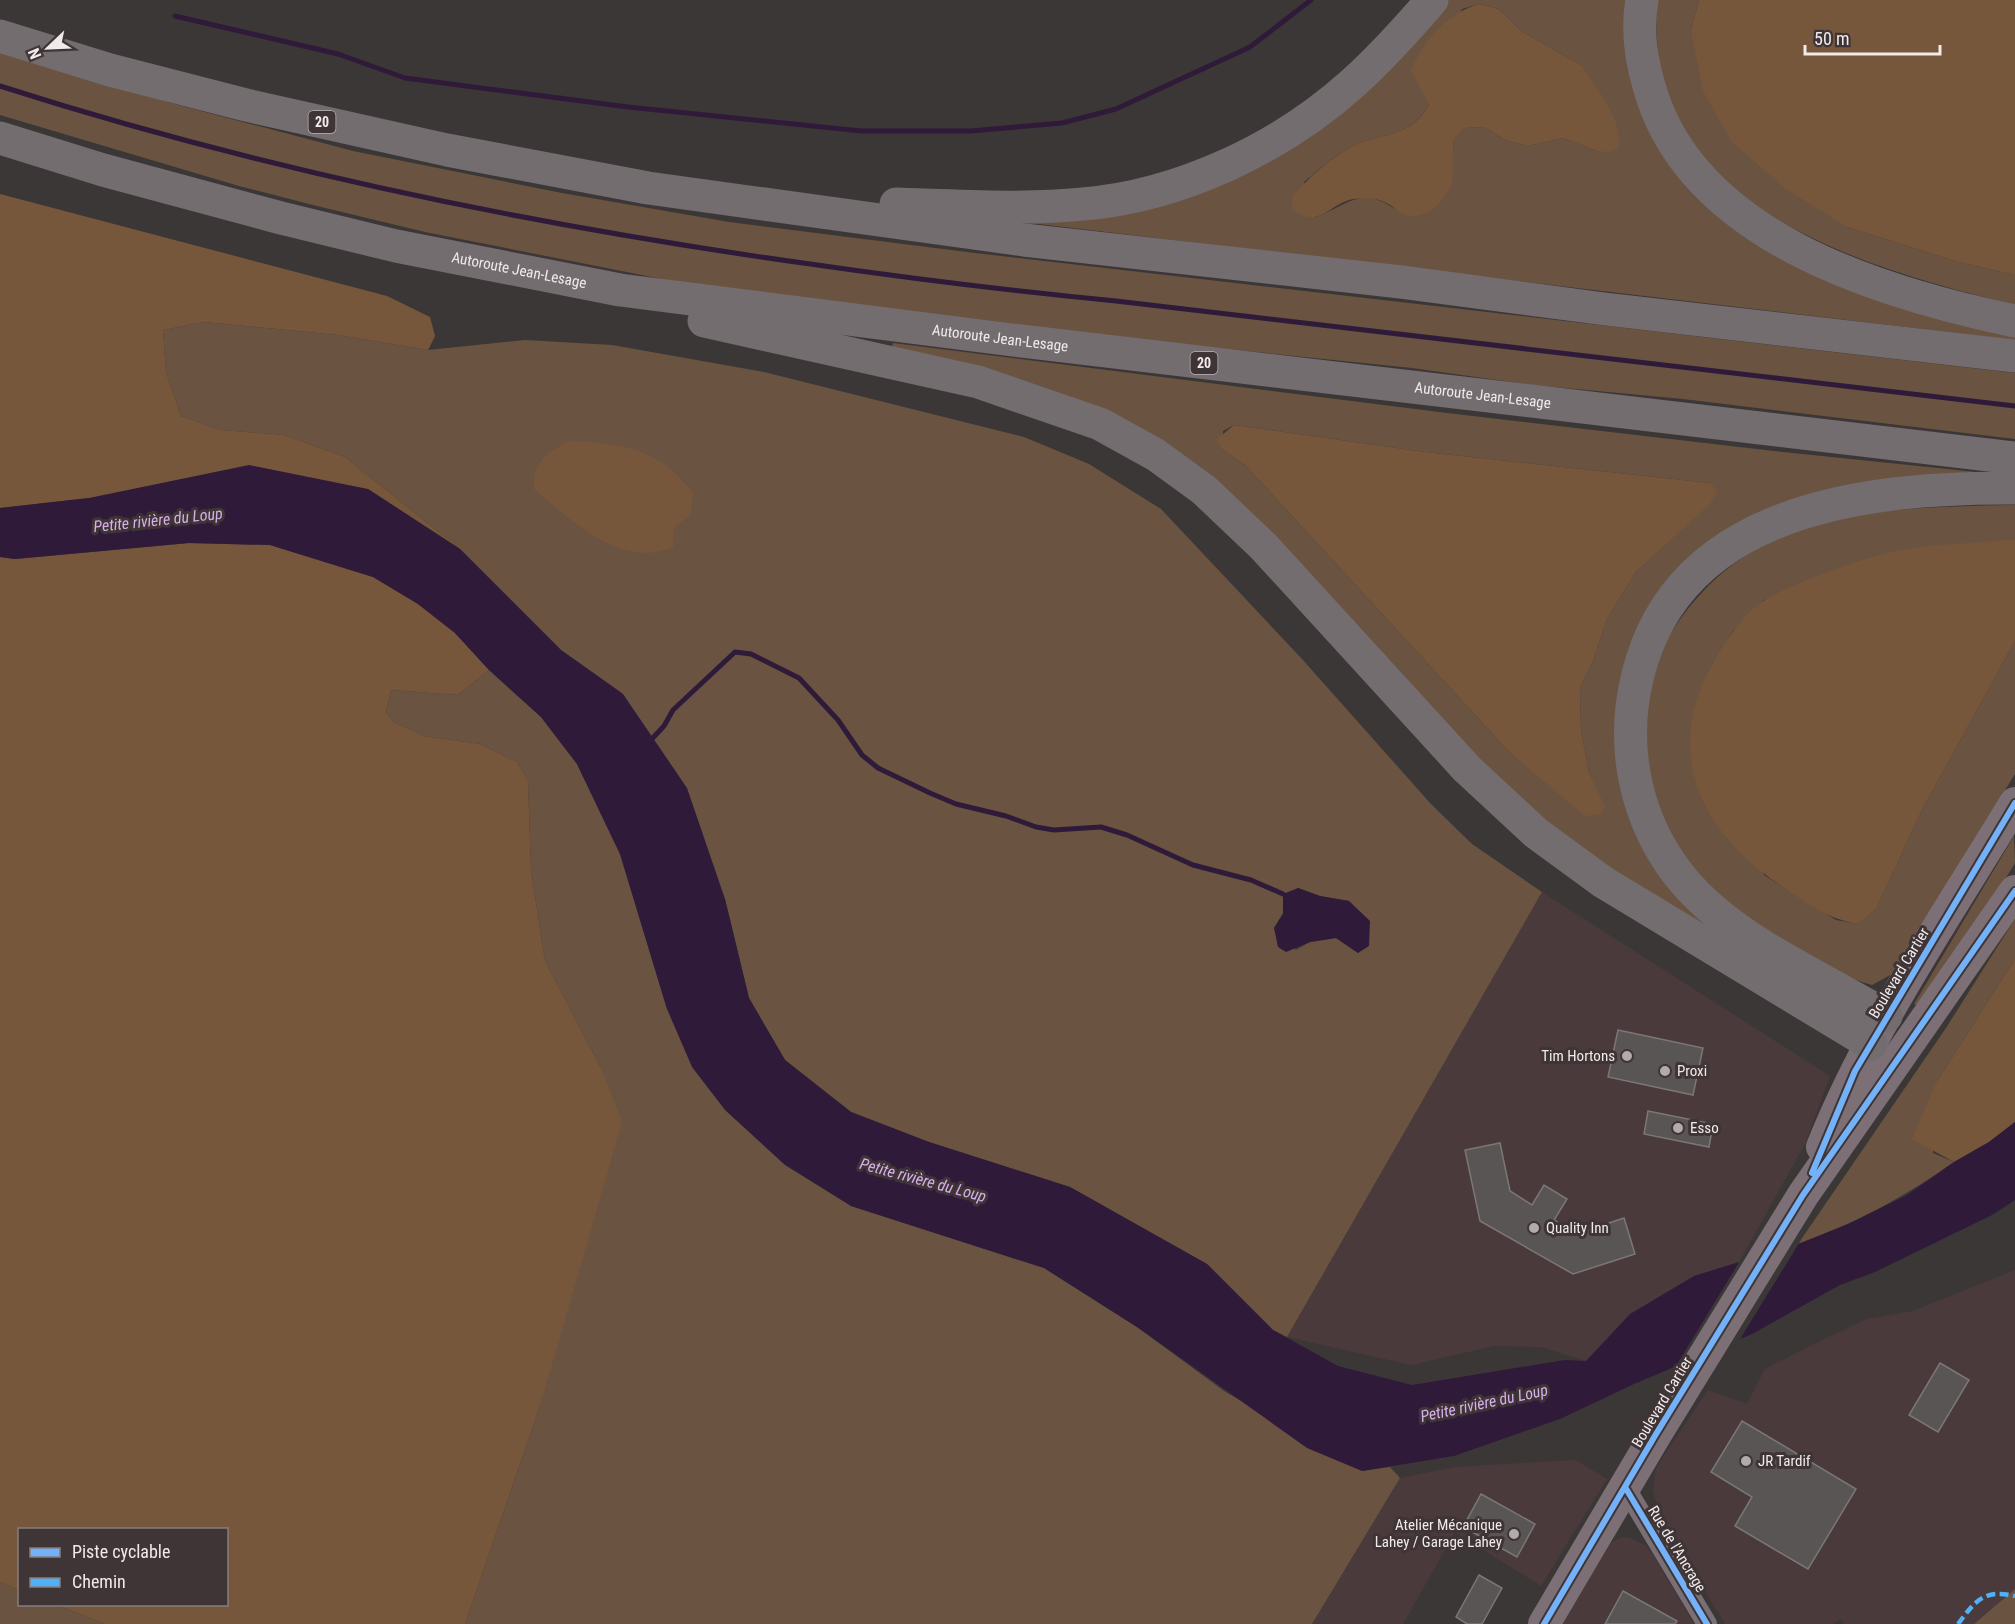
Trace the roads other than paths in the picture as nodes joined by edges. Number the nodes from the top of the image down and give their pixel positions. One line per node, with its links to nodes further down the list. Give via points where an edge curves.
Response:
1 (1432, 0): 5 (highway, via 1352,84 1276,140 1224,165 1131,197 1082,204 956,206)
2 (1642, 0): 7 (highway, via 1641,41 1652,99 1690,168 1709,187 1768,233 1807,256 1919,296)
3 (0, 36): 5 (highway, 20, via 110,70 246,105 447,150)
4 (0, 138): 6 (highway, Autoroute Jean-Lesage / 20, via 196,196)
5 (648, 188): 8 (highway, 20, via 1024,240)
6 (396, 246): 9 (highway, Autoroute Jean-Lesage / 20, via 620,290 837,319); 13 (highway, via 540,285 978,382 1061,409 1125,437 1178,469 1226,510 1467,769 1536,833 1604,882)
7 (2015, 321)
8 (2015, 356)
9 (2015, 458)
10 (2015, 488): 13 (highway, via 1912,492 1841,501 1745,535 1722,549 1684,584 1657,620 1638,670 1630,723 1636,783 1653,834 1668,860 1723,918)
11 (2015, 803): 13 (main road, Boulevard Cartier)
12 (2015, 891): 14 (main road, Boulevard Cartier)
13 (1878, 1030): 14 (main road); 15 (main road); 16 (main road, Boulevard Cartier, via 1842,1099)
14 (1916, 1035): 15 (main road, Boulevard Cartier)
15 (1899, 1060): 16 (main road, Boulevard Cartier)
16 (1803, 1196): 17 (main road, Boulevard Cartier)
17 (1625, 1487): 18 (main road, Boulevard Cartier); 19 (street, Rue de l'Ancrage)
18 (1544, 1624)
19 (1707, 1624)

